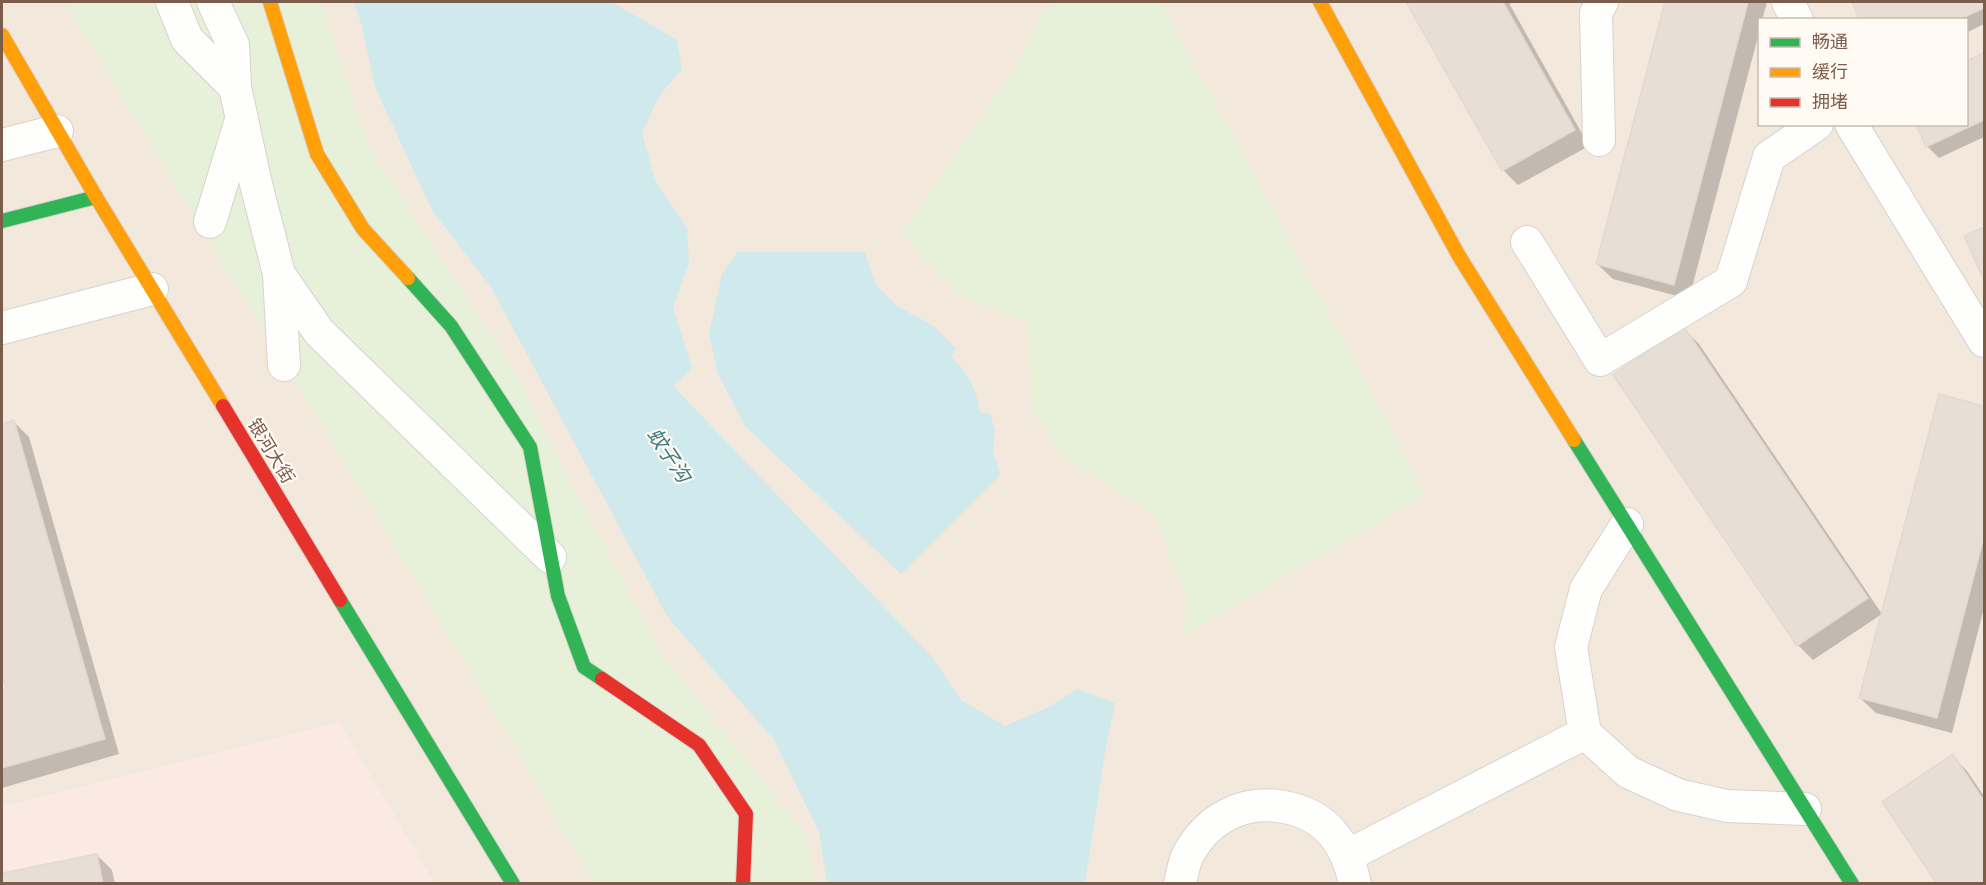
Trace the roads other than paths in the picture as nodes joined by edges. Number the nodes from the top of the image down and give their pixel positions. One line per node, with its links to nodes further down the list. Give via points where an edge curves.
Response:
1 (172, 2): 9 (street, via 187,39)
2 (213, 2): 9 (street, via 233,45)
3 (270, 2): 26 (street, via 317,154 363,229 451,326 530,447)
4 (1320, 2): 25 (street, via 1459,256)
5 (1602, 2): 14 (street, via 1596,13)
6 (1788, 2): 7 (street)
7 (1796, 18)
8 (2, 35): 13 (street, 银河大街)
9 (235, 87): 10 (street)
10 (241, 118): 18 (street); 20 (street)
11 (1814, 126): 19 (street, via 1769,157 1731,281 1600,360)
12 (1852, 126): 23 (street)
13 (57, 131): 15 (street); 16 (street, 银河大街)
14 (1599, 140)
15 (2, 146)
16 (96, 197): 17 (street); 21 (street, 银河大街)
17 (2, 221)
18 (210, 222)
19 (1527, 242)
20 (279, 274): 24 (street); 26 (street, via 319,332)
21 (152, 289): 22 (street); 30 (street, 银河大街)
22 (2, 328)
23 (1984, 341)
24 (284, 365)
25 (1627, 524): 27 (street, via 1586,589 1571,647); 28 (street)
26 (550, 557): 31 (street, via 558,596 584,667 699,745 746,814)
27 (1585, 734): 28 (street, via 1628,772 1678,795 1727,806); 29 (street)
28 (1805, 809): 33 (street)
29 (1351, 870): 32 (street, via 1332,833 1310,816 1283,806 1255,806 1228,814 1206,830 1188,855)
30 (513, 884)
31 (743, 884)
32 (1180, 884)
33 (1852, 884)

